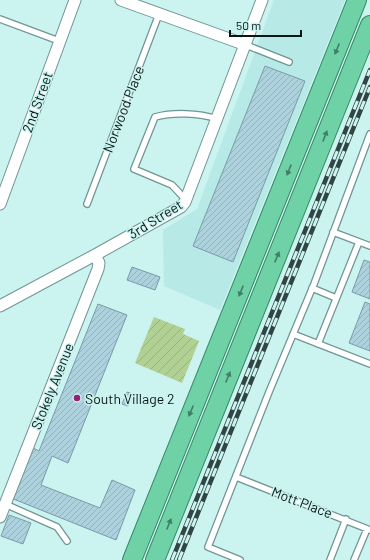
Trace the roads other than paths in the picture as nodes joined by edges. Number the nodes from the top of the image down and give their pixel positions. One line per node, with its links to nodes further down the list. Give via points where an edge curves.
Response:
1 (75, 0): 8 (street, 2nd Street)
2 (121, 0): 5 (street)
3 (262, 0): 9 (street, 3rd Street)
4 (357, 0): 33 (highway, one-way to 33)
5 (159, 14): 9 (street); 16 (lane, Norwood Place)
6 (0, 19): 8 (lane)
7 (370, 25): 34 (highway, one-way to 7)
8 (59, 41): 15 (street, 2nd Street)
9 (246, 45): 10 (lane); 11 (street, 3rd Street)
10 (289, 62)
11 (218, 119): 14 (street, 3rd Street); 14 (lane, via 208,116 167,114 155,117 134,169 172,185)
12 (370, 134): 13 (lane)
13 (369, 142): 17 (lane)
14 (186, 200): 20 (street, 3rd Street, via 181,207)
15 (0, 204)
16 (87, 204)
17 (333, 232): 18 (lane); 21 (lane)
18 (359, 242): 19 (lane); 22 (lane)
19 (370, 246)
20 (95, 255): 23 (street, 3rd Street); 28 (street, Stokely Avenue, via 99,263 98,269)
21 (312, 288): 22 (lane); 24 (lane)
22 (336, 298): 25 (lane)
23 (0, 306)
24 (293, 334): 25 (lane); 27 (lane)
25 (318, 344): 26 (lane)
26 (370, 364)
27 (236, 477): 30 (lane, Mott Place); 35 (lane, via 208,547)
28 (5, 504): 29 (street, Stokely Avenue); 32 (lane, via 57,527)
29 (0, 516)
30 (346, 519): 31 (lane, Mott Place); 36 (lane)
31 (369, 530): 37 (lane, Mott Place)
32 (67, 541)
33 (132, 560)
34 (155, 560)
35 (240, 560)
36 (330, 560)
37 (354, 560)

